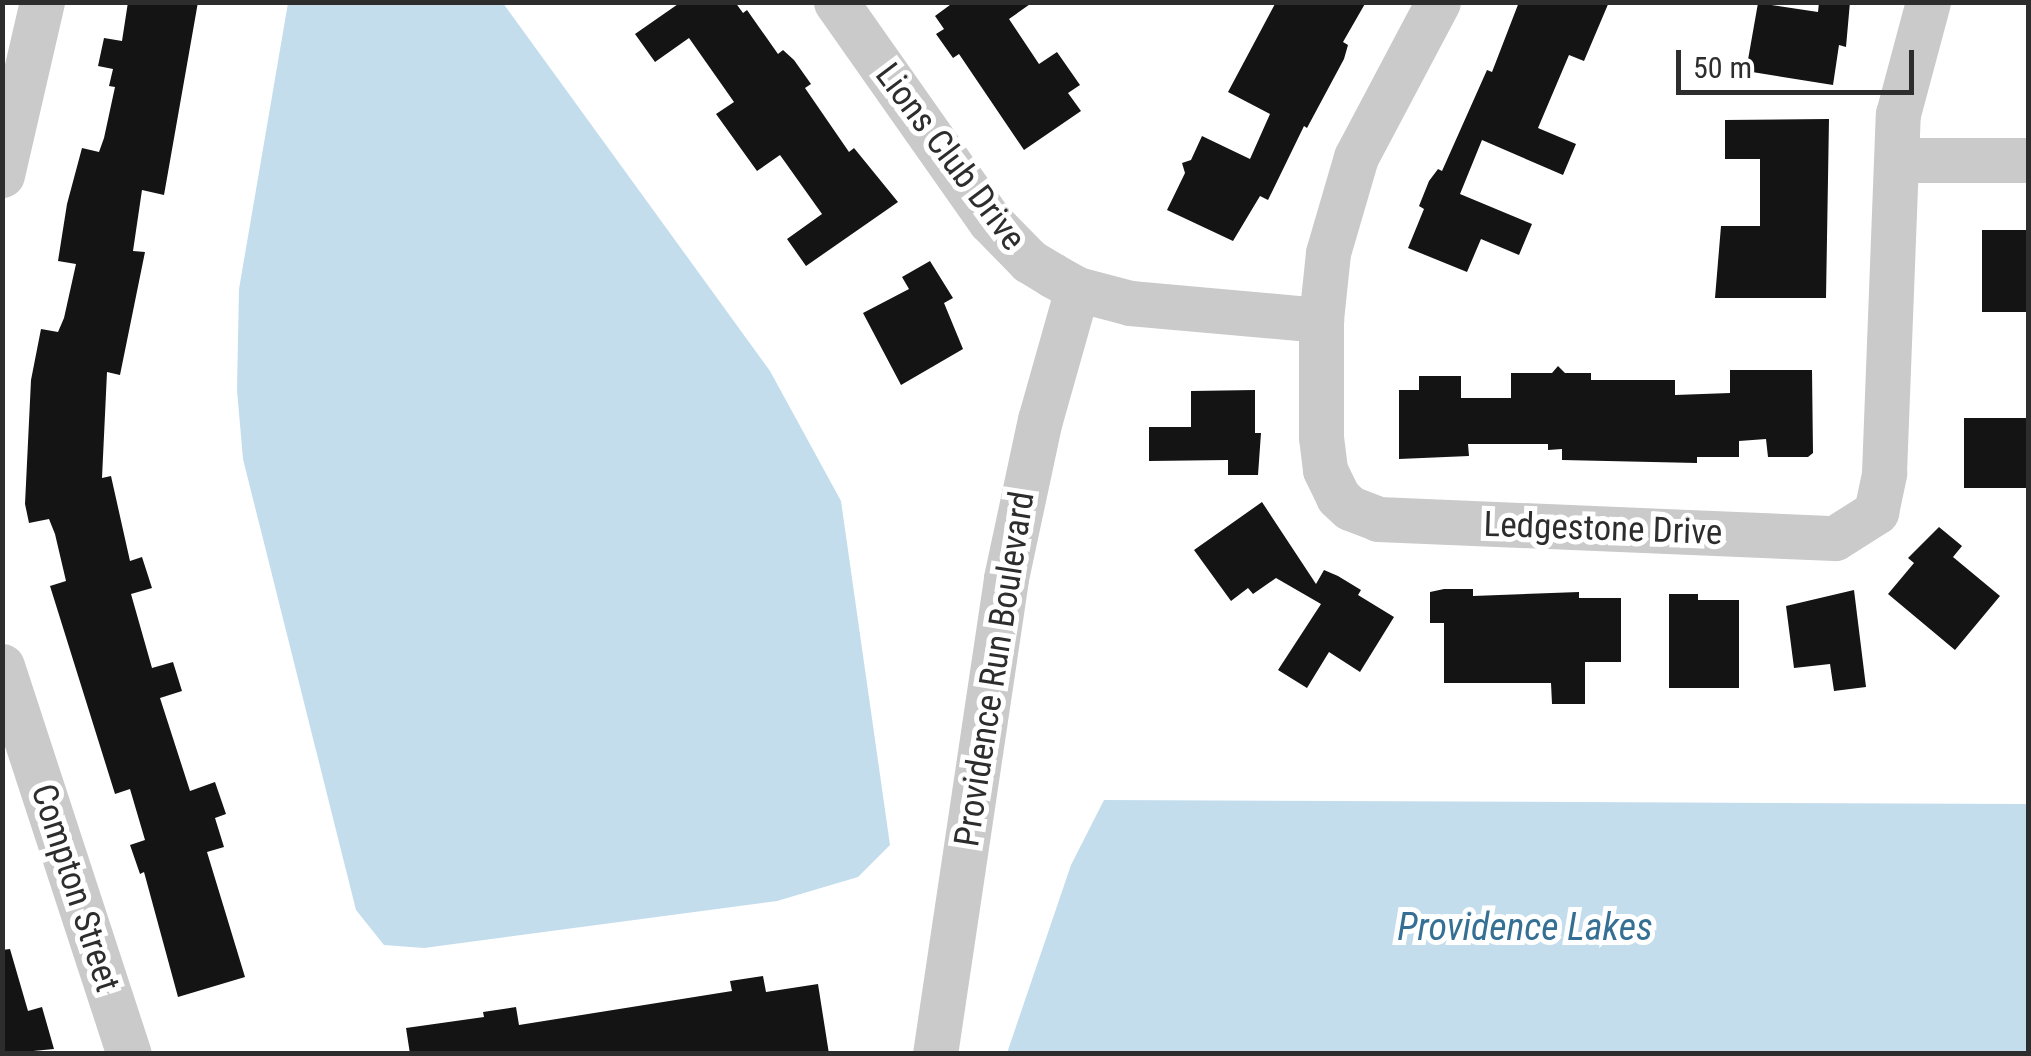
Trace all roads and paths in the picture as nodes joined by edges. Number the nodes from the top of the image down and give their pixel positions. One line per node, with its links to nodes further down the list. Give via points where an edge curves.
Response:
1 (42, 2): 7 (street)
2 (836, 2): 8 (street, Lions Club Drive, via 990,220 1030,261)
3 (1438, 2): 9 (street, Ledgestone Drive, via 1356,157 1328,253)
4 (1928, 2): 5 (street, Ledgestone Drive, via 1898,114)
5 (1899, 160): 6 (street); 9 (street, Ledgestone Drive, via 1884,473 1876,512 1834,538 1363,515 1338,497 1325,470)
6 (2028, 160)
7 (2, 174)
8 (1077, 289): 9 (street, Lions Club Drive, via 1130,304); 12 (street, Providence Run Boulevard, via 1006,578)
9 (1320, 320)
10 (2, 666): 11 (street, Compton Street)
11 (130, 1054)
12 (936, 1054)

